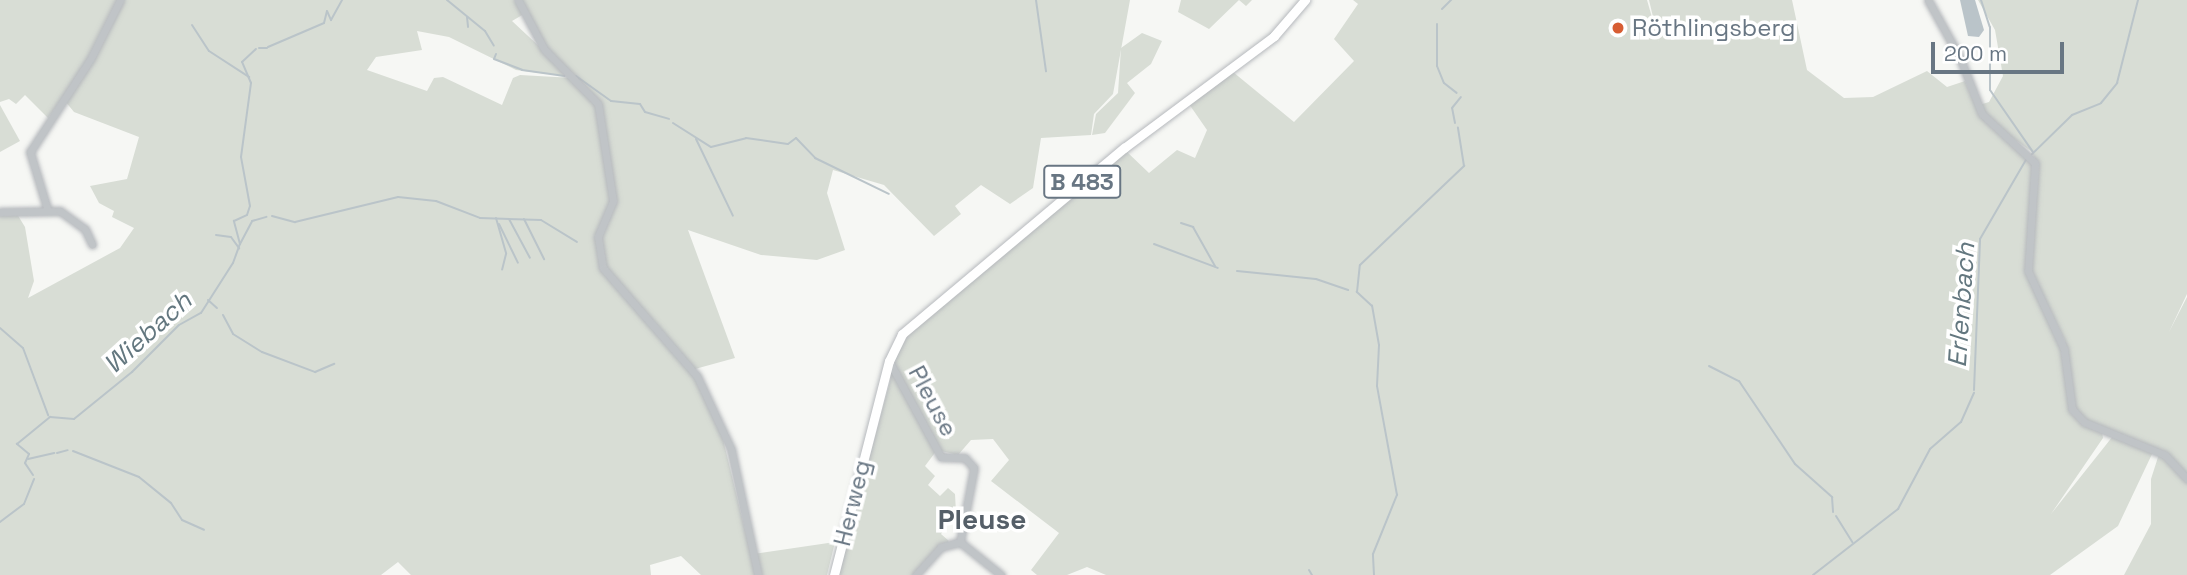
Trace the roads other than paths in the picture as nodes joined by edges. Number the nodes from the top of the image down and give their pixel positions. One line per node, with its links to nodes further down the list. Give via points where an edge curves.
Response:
1 (120, 0): 5 (street, via 69,94 30,152)
2 (518, 0): 11 (street, via 544,49 598,104 613,201 598,236 603,268 697,376 732,453)
3 (1305, 0): 8 (main road, B 483, via 1274,36 1124,148 921,316 898,338)
4 (1928, 0): 9 (street, via 1960,58 1982,114 2030,154 2037,173 2028,271 2064,349 2073,409 2084,422 2165,455)
5 (47, 208): 6 (street); 7 (street, via 73,217)
6 (0, 212)
7 (92, 244)
8 (889, 361): 10 (street, Pleuse, via 941,457 965,458 974,468); 12 (main road, Herweg / B 483)
9 (2187, 480)
10 (960, 541): 13 (street, via 941,547); 14 (street)
11 (758, 575)
12 (834, 575)
13 (916, 575)
14 (1001, 575)

